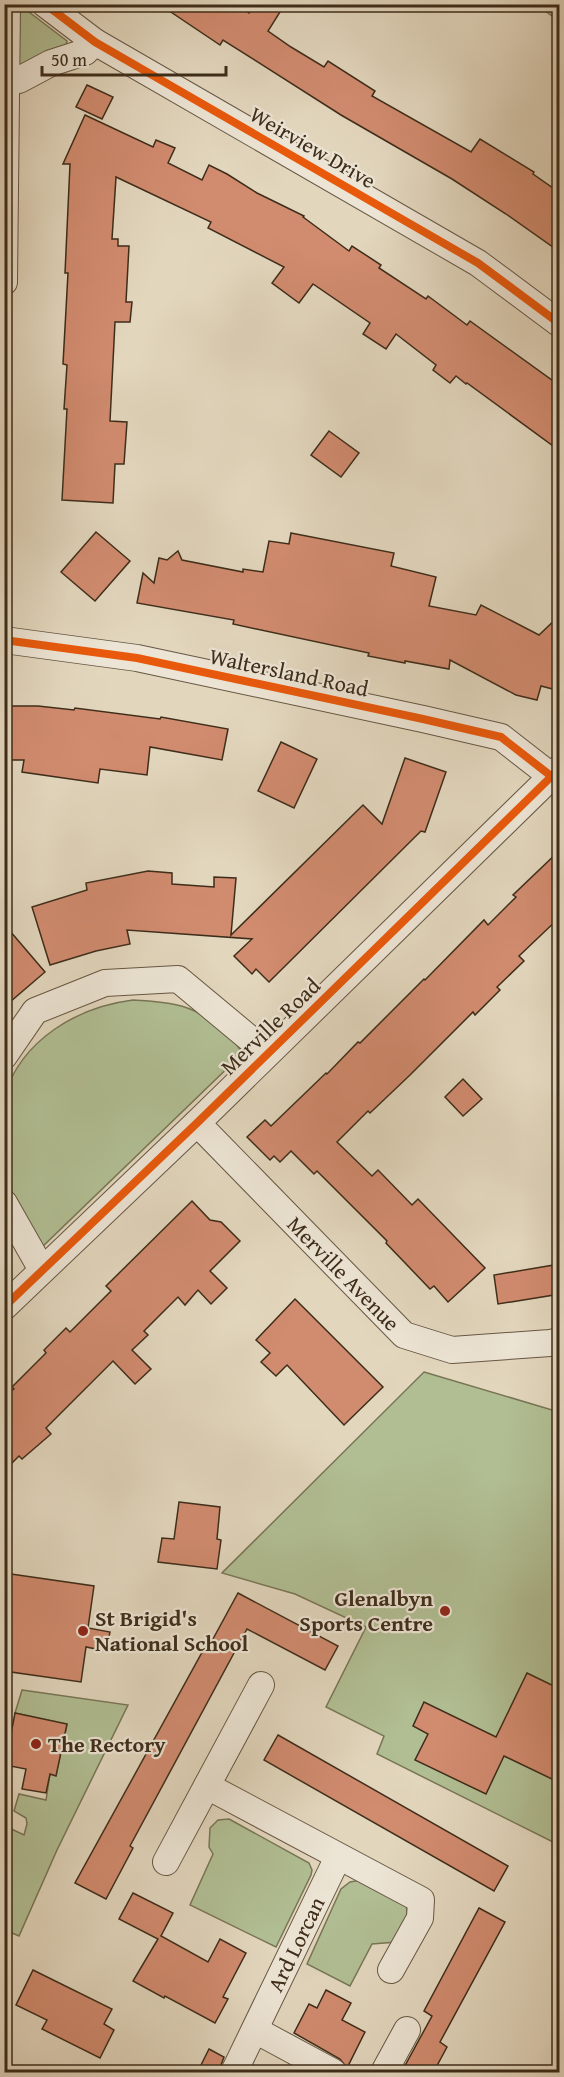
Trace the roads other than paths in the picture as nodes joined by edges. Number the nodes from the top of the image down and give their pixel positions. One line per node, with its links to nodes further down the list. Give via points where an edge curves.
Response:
1 (7, 4): 4 (street)
2 (45, 4): 3 (street, Weirview Drive)
3 (95, 42): 4 (street, via 85,52); 6 (street, Weirview Drive, via 478,263)
4 (8, 82): 5 (street)
5 (4, 282)
6 (560, 324)
7 (4, 640): 8 (street, Waltersland Road, via 137,658 501,737)
8 (555, 772): 9 (street, Merville Road)
9 (267, 1053): 10 (street, Merville Road, via 178,979 105,983 35,1011); 11 (street, Merville Road)
10 (4, 1056)
11 (197, 1123): 13 (street, Merville Road); 15 (street, Merville Avenue, via 404,1335 452,1350)
12 (4, 1203): 13 (street)
13 (42, 1270): 14 (street, Merville Road)
14 (4, 1307)
15 (560, 1341)
16 (261, 1685): 17 (street)
17 (207, 1786): 18 (street); 19 (street)
18 (338, 1857): 20 (street, via 421,1900 420,1918); 21 (street, Ard Lorcan)
19 (166, 1862)
20 (391, 1970)
21 (255, 2030): 23 (street, Ard Lorcan); 24 (street)
22 (407, 2030): 25 (street)
23 (234, 2073)
24 (333, 2073)
25 (384, 2073)

